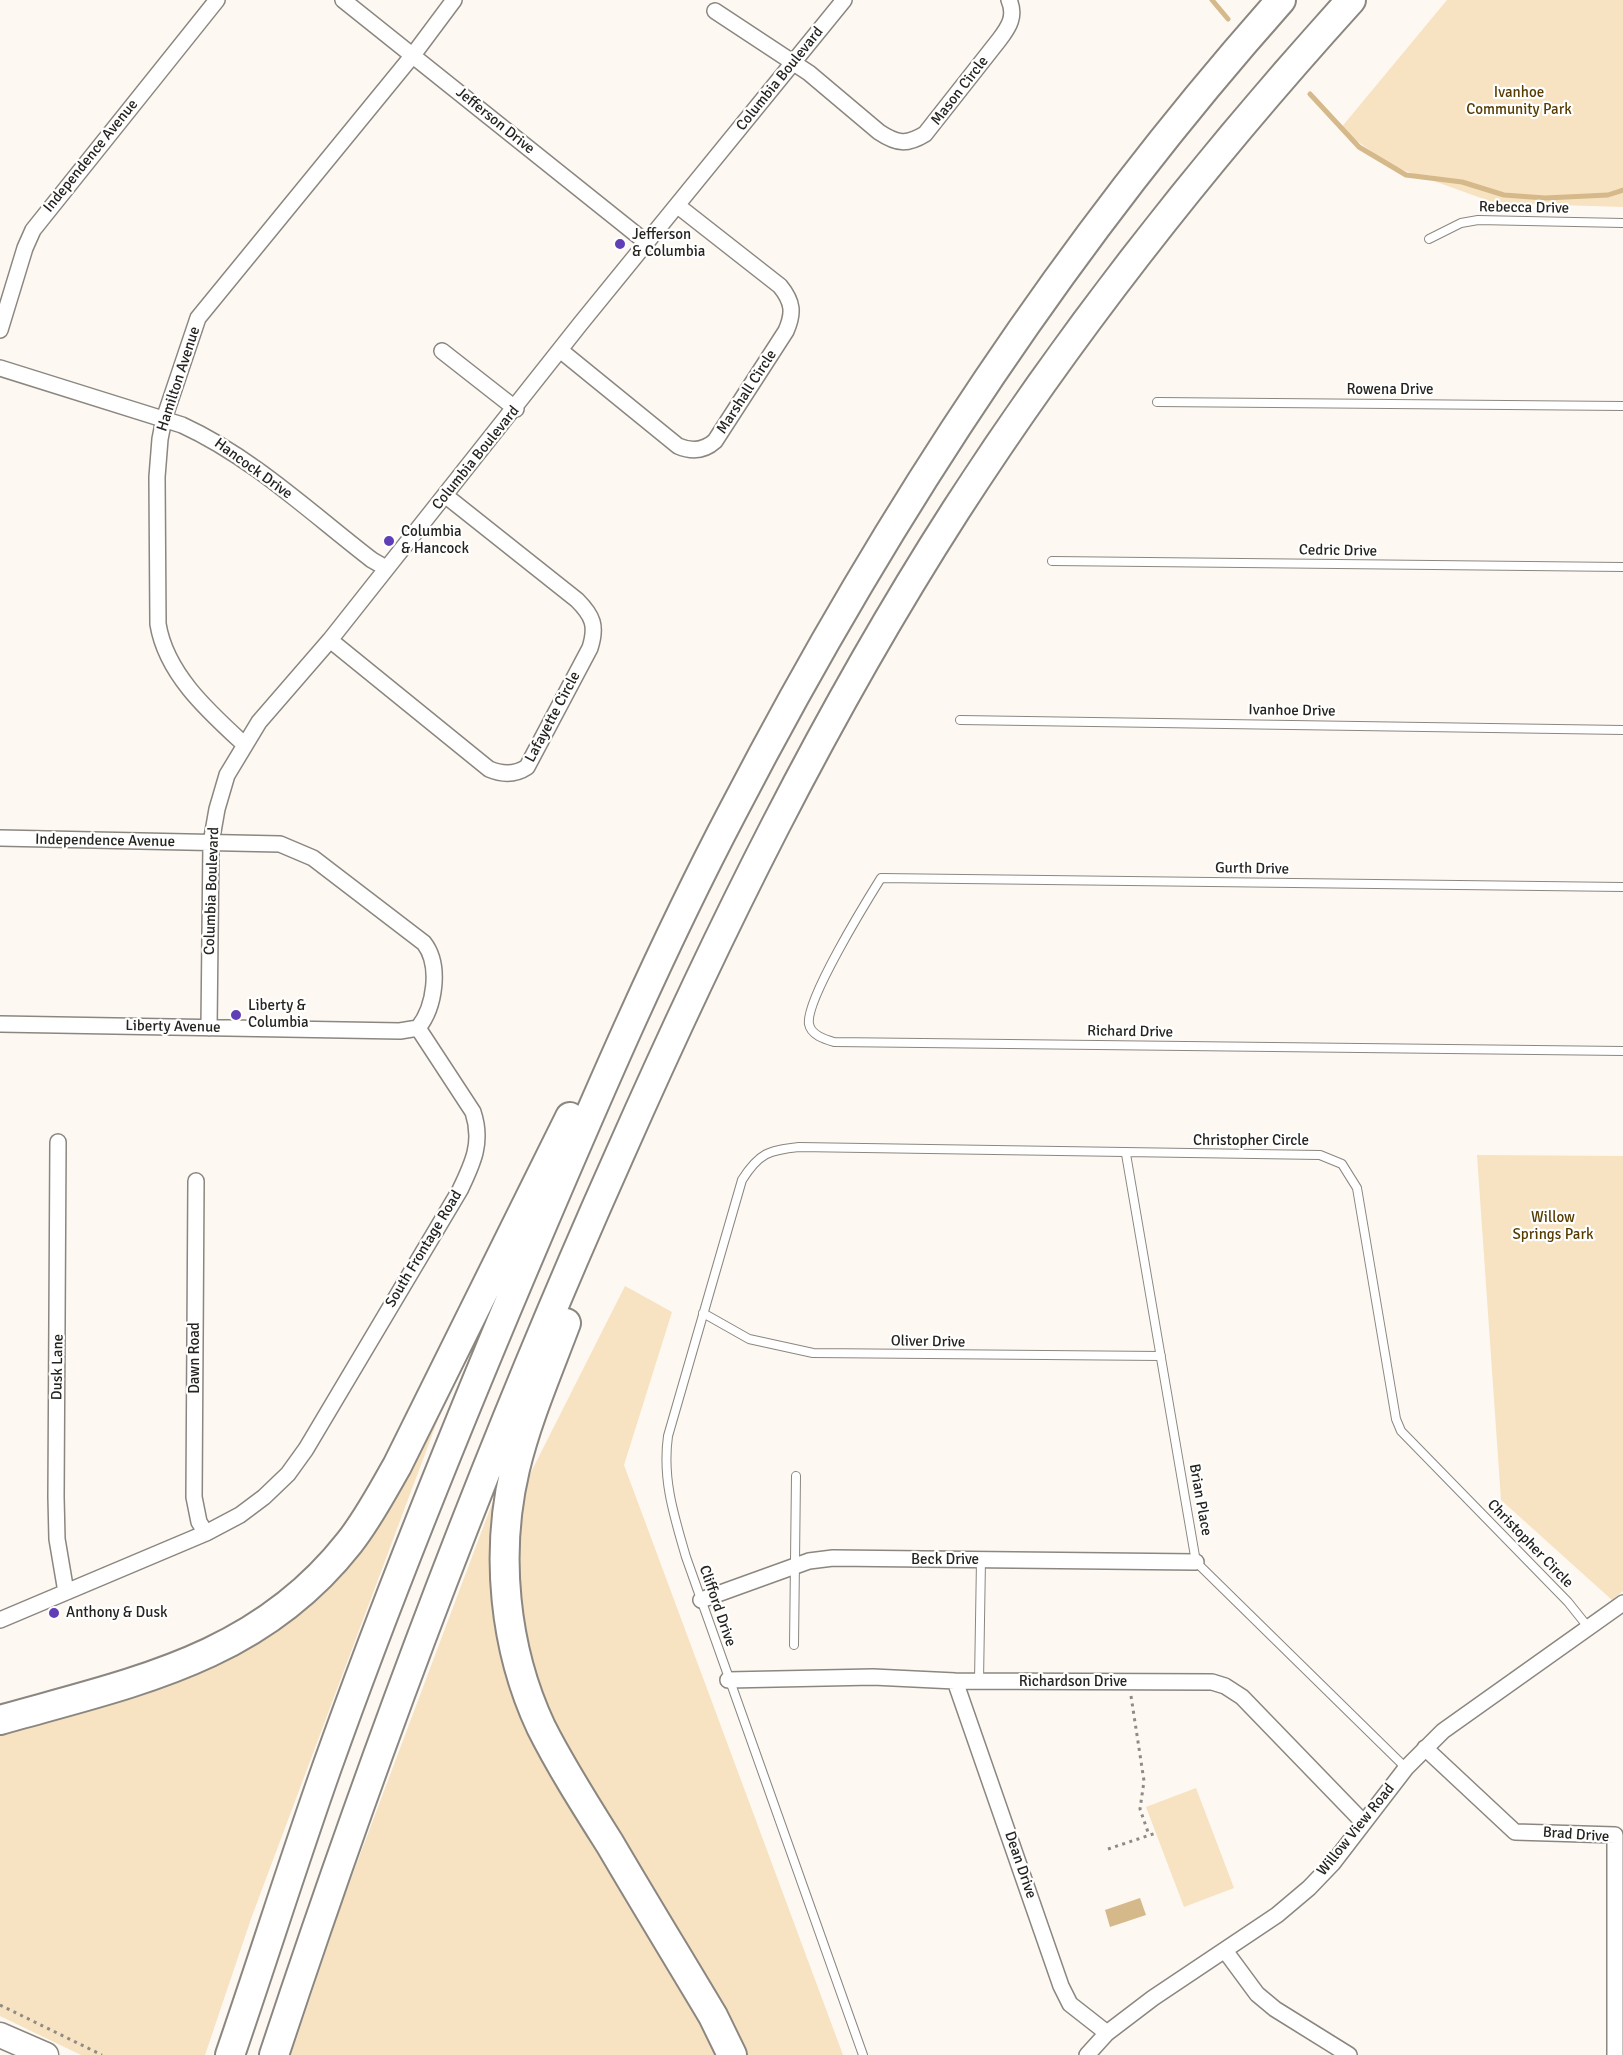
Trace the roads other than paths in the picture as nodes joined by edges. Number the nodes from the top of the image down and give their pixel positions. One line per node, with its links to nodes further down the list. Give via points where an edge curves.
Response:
1 (217, 0): 15 (street, Independence Avenue, via 33,230)
2 (343, 0): 9 (street, Jefferson Drive)
3 (454, 0): 9 (street, Hamilton Avenue)
4 (843, 0): 10 (street, Columbia Boulevard)
5 (1009, 0): 10 (street, Mason Circle, via 1010,26 925,134 912,142 890,140)
6 (1281, 0): 35 (highway, via 1176,124 1112,208 1018,337 909,504 799,687 730,816)
7 (1352, 0): 39 (highway, via 1234,135 1122,275 957,508 878,636 794,789)
8 (715, 11): 10 (street, Mason Circle)
9 (413, 55): 14 (street, Jefferson Drive); 22 (street, Hamilton Avenue, via 198,318)
10 (793, 63): 11 (street, Columbia Boulevard)
11 (678, 206): 14 (street, Columbia Boulevard); 16 (street, Marshall Circle, via 780,286 792,306 786,331 715,441 701,450 678,446)
12 (1623, 223): 13 (lane, Rebecca Drive, via 1478,220 1461,223)
13 (1429, 239)
14 (647, 243): 16 (street, Columbia Boulevard)
15 (0, 330)
16 (560, 350): 21 (street, Columbia Boulevard)
17 (442, 351): 21 (street)
18 (0, 368): 22 (street, Hancock Drive)
19 (1157, 402): 20 (lane, Rowena Drive)
20 (1623, 406)
21 (516, 409): 23 (street, Columbia Boulevard)
22 (164, 419): 26 (street, Hancock Drive, via 207,436 243,460); 30 (street, Hamilton Avenue, via 157,477 161,643 181,677)
23 (446, 496): 26 (street, Columbia Boulevard); 27 (street, Lafayette Circle, via 577,600 594,621 591,648 527,767 506,774 489,769)
24 (1052, 561): 25 (lane, Cedric Drive)
25 (1623, 567)
26 (386, 568): 27 (street, Columbia Boulevard)
27 (330, 640): 30 (street, Columbia Boulevard, via 259,722)
28 (960, 720): 29 (lane, Ivanhoe Drive)
29 (1623, 730)
30 (245, 745): 32 (street, Columbia Boulevard, via 227,775)
31 (0, 838): 32 (street, Independence Avenue)
32 (211, 843): 37 (street, Columbia Boulevard); 38 (street, via 280,844 294,848 313,858 424,943 433,961 434,982 430,1009)
33 (881, 878): 34 (lane, Gurth Drive); 40 (lane, Richard Drive, via 856,918 809,1014 812,1031 834,1042)
34 (1623, 887)
35 (648, 986): 61 (highway, via 558,1139 397,1466 349,1543 283,1609 216,1650 179,1667); 69 (highway, via 587,1121 424,1510 327,1767)
36 (0, 1024): 37 (street, Liberty Avenue)
37 (209, 1028): 38 (street, Liberty Avenue)
38 (418, 1028): 48 (street, South Frontage Road, via 473,1112 478,1127 473,1164 288,1474 240,1515)
39 (668, 1044): 70 (highway, via 579,1245 469,1512 392,1716); 71 (highway, via 526,1430 508,1511 507,1609 519,1666 540,1725 713,2016)
40 (1623, 1051)
41 (58, 1142): 52 (street, Dusk Lane, via 56,1497 57,1539)
42 (1126, 1154): 43 (lane, Christopher Circle, via 799,1147 772,1150); 46 (lane, Brian Place); 56 (lane, Christopher Circle, via 1320,1155 1348,1170 1357,1188 1401,1431)
43 (758, 1160): 45 (lane, Clifford Drive, via 742,1180)
44 (196, 1181): 48 (street, Dawn Road, via 194,1497 199,1522)
45 (703, 1313): 46 (lane, Oliver Drive, via 749,1339 813,1353); 53 (lane, Clifford Drive, via 665,1455 668,1495)
46 (1161, 1356): 50 (lane, Brian Place)
47 (796, 1476): 51 (lane)
48 (206, 1533): 52 (street, South Frontage Road)
49 (981, 1560): 50 (street, Beck Drive); 51 (street, Beck Drive, via 832,1558); 60 (lane)
50 (1196, 1562): 63 (lane)
51 (794, 1566): 53 (street, Beck Drive); 57 (lane)
52 (66, 1592): 55 (street, South Frontage Road)
53 (700, 1600): 58 (lane, Clifford Drive)
54 (1623, 1603): 56 (street, Willow View Road)
55 (0, 1620)
56 (1588, 1627): 62 (street, Willow View Road)
57 (794, 1645)
58 (728, 1680): 59 (street, Richardson Drive, via 873,1677); 72 (lane, Clifford Drive)
59 (955, 1681): 60 (street, Richardson Drive); 66 (street, Dean Drive, via 1061,1986 1070,2004)
60 (980, 1682): 64 (street, Richardson Drive, via 1212,1682 1225,1686 1242,1697)
61 (0, 1720)
62 (1425, 1748): 63 (street, Willow View Road); 75 (street, Brad Drive, via 1515,1832 1615,1835)
63 (1406, 1768): 64 (street, Willow View Road)
64 (1362, 1821): 65 (street, Willow View Road, via 1333,1863 1309,1888)
65 (1227, 1952): 66 (street, Willow View Road, via 1153,1998); 74 (street, via 1257,1994)
66 (1107, 2033): 73 (street, Willow View Road)
67 (0, 2035): 68 (main road)
68 (46, 2055)
69 (230, 2055)
70 (274, 2055)
71 (732, 2055)
72 (863, 2055)
73 (1087, 2055)
74 (1349, 2055)
75 (1615, 2055)

